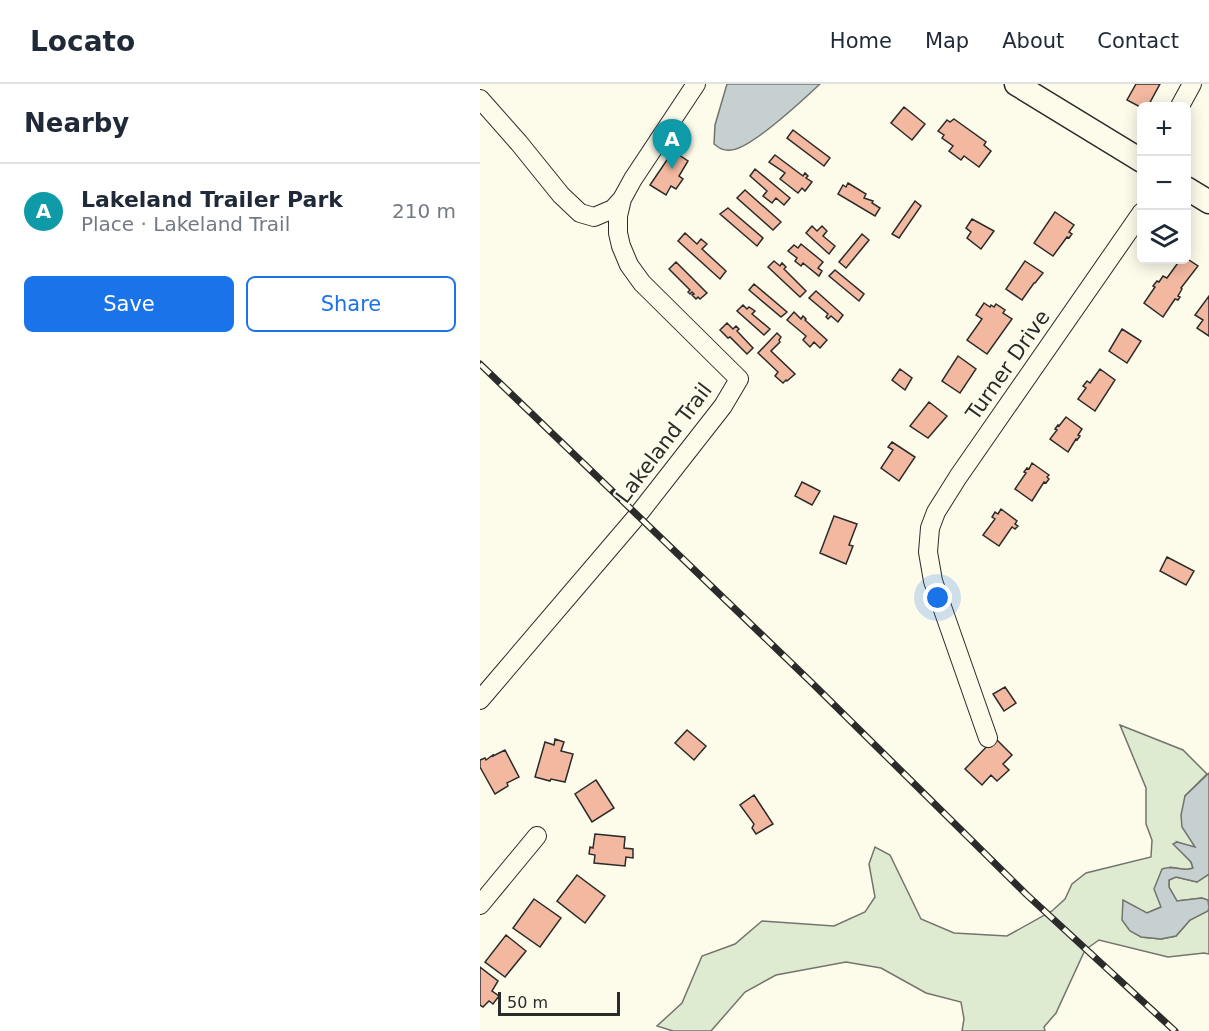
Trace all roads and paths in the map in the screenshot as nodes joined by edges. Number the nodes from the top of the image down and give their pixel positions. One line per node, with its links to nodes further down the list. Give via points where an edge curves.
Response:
1 (696, 84): 8 (street, Lakeland Trail)
2 (1016, 84): 6 (main road)
3 (1192, 84): 5 (street)
4 (480, 99): 8 (street, via 580,213 594,217 613,209)
5 (1182, 102)
6 (1137, 158)
7 (1191, 191): 9 (main road)
8 (622, 199): 11 (street, Lakeland Trail, via 618,233 629,265 642,283 740,379 637,516)
9 (1209, 202)
10 (1137, 219): 12 (street, Turner Drive, via 965,467 930,528 928,552 933,581)
11 (480, 700)
12 (988, 738)
13 (537, 836): 14 (street)
14 (480, 905)

